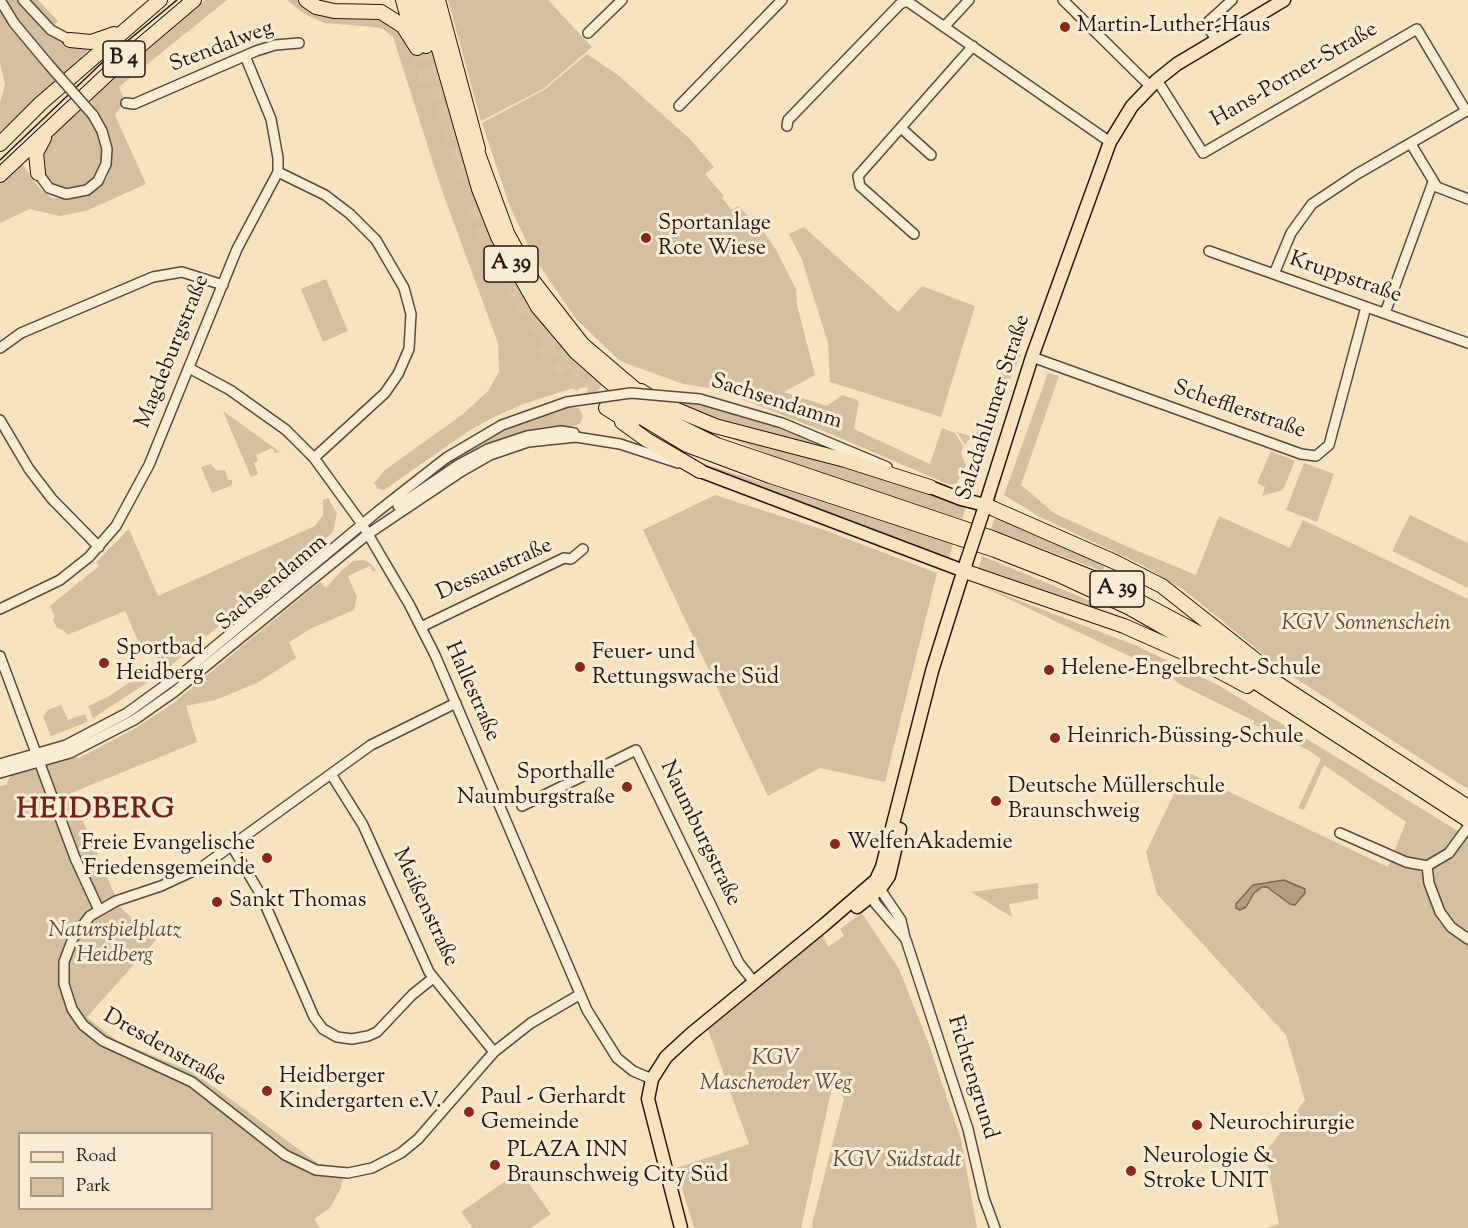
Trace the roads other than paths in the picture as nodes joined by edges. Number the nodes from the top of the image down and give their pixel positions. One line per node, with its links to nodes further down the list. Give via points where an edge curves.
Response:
1 (0, 0): 42 (street, bridge, via 14,23 93,115 107,148 106,164 98,181 87,190 66,194 49,188)
2 (23, 0): 22 (street, via 51,30)
3 (160, 0): 20 (highway, B 4)
4 (194, 0): 33 (highway, B 4)
5 (306, 0): 26 (highway, via 333,11 381,12 403,26)
6 (315, 0): 7 (highway, via 336,6)
7 (360, 0)
8 (403, 0): 26 (highway)
9 (413, 0): 26 (highway)
10 (425, 0): 28 (highway, A 39)
11 (438, 0): 40 (highway)
12 (621, 0): 21 (street)
13 (782, 0): 31 (street)
14 (969, 0): 19 (street)
15 (1063, 0): 29 (street)
16 (1232, 0): 23 (street, via 1208,22)
17 (1284, 0): 23 (main road, Salzdahlumer Straße)
18 (904, 1): 19 (street); 34 (street, via 788,120)
19 (944, 27): 25 (street)
20 (122, 31): 22 (highway, via 91,42); 37 (highway, B 4)
21 (588, 33)
22 (70, 40)
23 (1216, 40): 29 (main road, Salzdahlumer Straße)
24 (300, 43): 27 (street, Stendalweg, via 275,45)
25 (973, 45): 35 (street); 36 (street)
26 (422, 47)
27 (245, 56): 30 (street, Stendalweg, via 134,104); 41 (street, via 271,118)
28 (443, 65): 40 (highway); 60 (highway, A 39, via 492,224 525,287 555,329 600,375 656,415)
29 (1154, 83): 32 (street, Hans-Porner-Straße, via 1203,153 1413,29 1420,31); 36 (main road, Salzdahlumer Straße, via 1132,106)
30 (126, 103)
31 (679, 106)
32 (1467, 110): 38 (street)
33 (55, 122): 42 (highway, via 36,153); 43 (highway)
34 (787, 126)
35 (901, 128): 39 (street); 46 (street, via 858,179 860,186)
36 (1110, 142): 54 (main road, Salzdahlumer Straße)
37 (0, 144)
38 (1411, 144): 44 (street); 48 (street, via 1312,204 1291,233)
39 (931, 155)
40 (483, 168): 56 (highway, via 507,233 533,281 582,344)
41 (278, 172): 49 (street, Magdeburgstraße); 59 (street, via 337,204 376,240 404,288 412,327 409,349 386,393)
42 (38, 173)
43 (0, 175)
44 (1433, 182): 45 (street, via 1437,188); 51 (street)
45 (1468, 199)
46 (914, 234)
47 (1209, 252): 48 (street, Kruppstraße)
48 (1274, 274): 50 (street, Kruppstraße)
49 (223, 285): 53 (street, via 182,273 153,277 21,333); 55 (street, Magdeburgstraße)
50 (1366, 307): 51 (street, Kruppstraße); 54 (street, Schefflerstraße, via 1329,445 1316,456 1301,454)
51 (1385, 314): 52 (street, Kruppstraße)
52 (1468, 343)
53 (0, 348)
54 (1032, 357): 63 (main road, Salzdahlumer Straße)
55 (189, 368): 59 (street, Hallestraße, via 264,413); 66 (street, Magdeburgstraße, via 143,478 116,526)
56 (622, 379): 60 (highway, via 668,413); 62 (highway, via 660,403 715,426)
57 (0, 420): 66 (street, via 52,499)
58 (576, 436): 61 (street, Sachsendamm, via 620,444); 64 (street, Sachsendamm, via 574,431 540,434 488,449 439,477 381,518); 65 (street, Sachsendamm, via 528,442 490,455)
59 (314, 458): 64 (street, Hallestraße)
60 (768, 469): 61 (highway, via 744,474 690,455 606,403 647,440); 72 (highway, A 39, via 992,538 1078,571 1206,637); 74 (highway, A 39, via 995,550 1094,590 1206,651)
61 (700, 471): 68 (main road, Sachsendamm)
62 (930, 487): 63 (main road, Sachsendamm); 64 (street, Sachsendamm, bridge, via 782,423 700,399 631,393 567,402 524,415 432,468)
63 (984, 508): 68 (main road, Salzdahlumer Straße, bridge); 72 (highway, via 1115,562 1162,586)
64 (362, 524): 65 (street, Hallestraße); 75 (street, Sachsendamm, via 147,699)
65 (368, 534): 70 (street, Hallestraße); 75 (street, Sachsendamm, via 154,706 87,746)
66 (99, 547): 69 (street, Magdeburgstraße, via 60,580)
67 (583, 549): 70 (street, Dessaustraße, via 571,559 564,558)
68 (965, 567): 74 (highway, via 1124,626); 90 (main road, Salzdahlumer Straße, via 932,671 874,891 824,925)
69 (0, 609)
70 (421, 627): 73 (street, Hallestraße)
71 (0, 656): 75 (street)
72 (1294, 693): 80 (highway, A 39)
73 (456, 703): 78 (street, Dresdenstraße, via 388,735); 91 (street, Hallestraße)
74 (1307, 715): 81 (highway, A 39)
75 (39, 759): 76 (street, Sachsendamm); 77 (street, Sachsendamm); 86 (street, via 75,858)
76 (0, 764)
77 (0, 773)
78 (331, 774): 84 (street, Dresdenstraße); 89 (street, Meißenstraße, via 359,817)
79 (522, 806): 90 (street, Naumburgstraße, via 636,750 739,963)
80 (1468, 807)
81 (1468, 820)
82 (1468, 827): 85 (street, via 1443,858)
83 (1340, 833): 85 (street, via 1406,862)
84 (233, 848): 86 (street, Dresdenstraße, via 188,875); 89 (street, via 261,895 314,1017 323,1029 352,1040 377,1032)
85 (1427, 866): 87 (street, via 1440,912 1451,927)
86 (99, 910): 92 (street, Dresdenstraße, via 78,930 64,962 64,984 80,1022 103,1041 192,1082 274,1147 306,1167 348,1173 372,1168 396,1156 418,1139)
87 (1468, 939)
88 (906, 940): 95 (street, Fichtengrund, via 968,1129)
89 (433, 978): 92 (street, Meißenstraße)
90 (754, 982): 93 (main road, Salzdahlumer Straße, via 674,1049 657,1067)
91 (579, 995): 92 (street, Dresdenstraße, via 531,1023); 93 (street, Hallestraße, via 616,1058)
92 (494, 1052)
93 (652, 1079): 94 (main road, via 648,1099)
94 (681, 1228)
95 (995, 1228)

